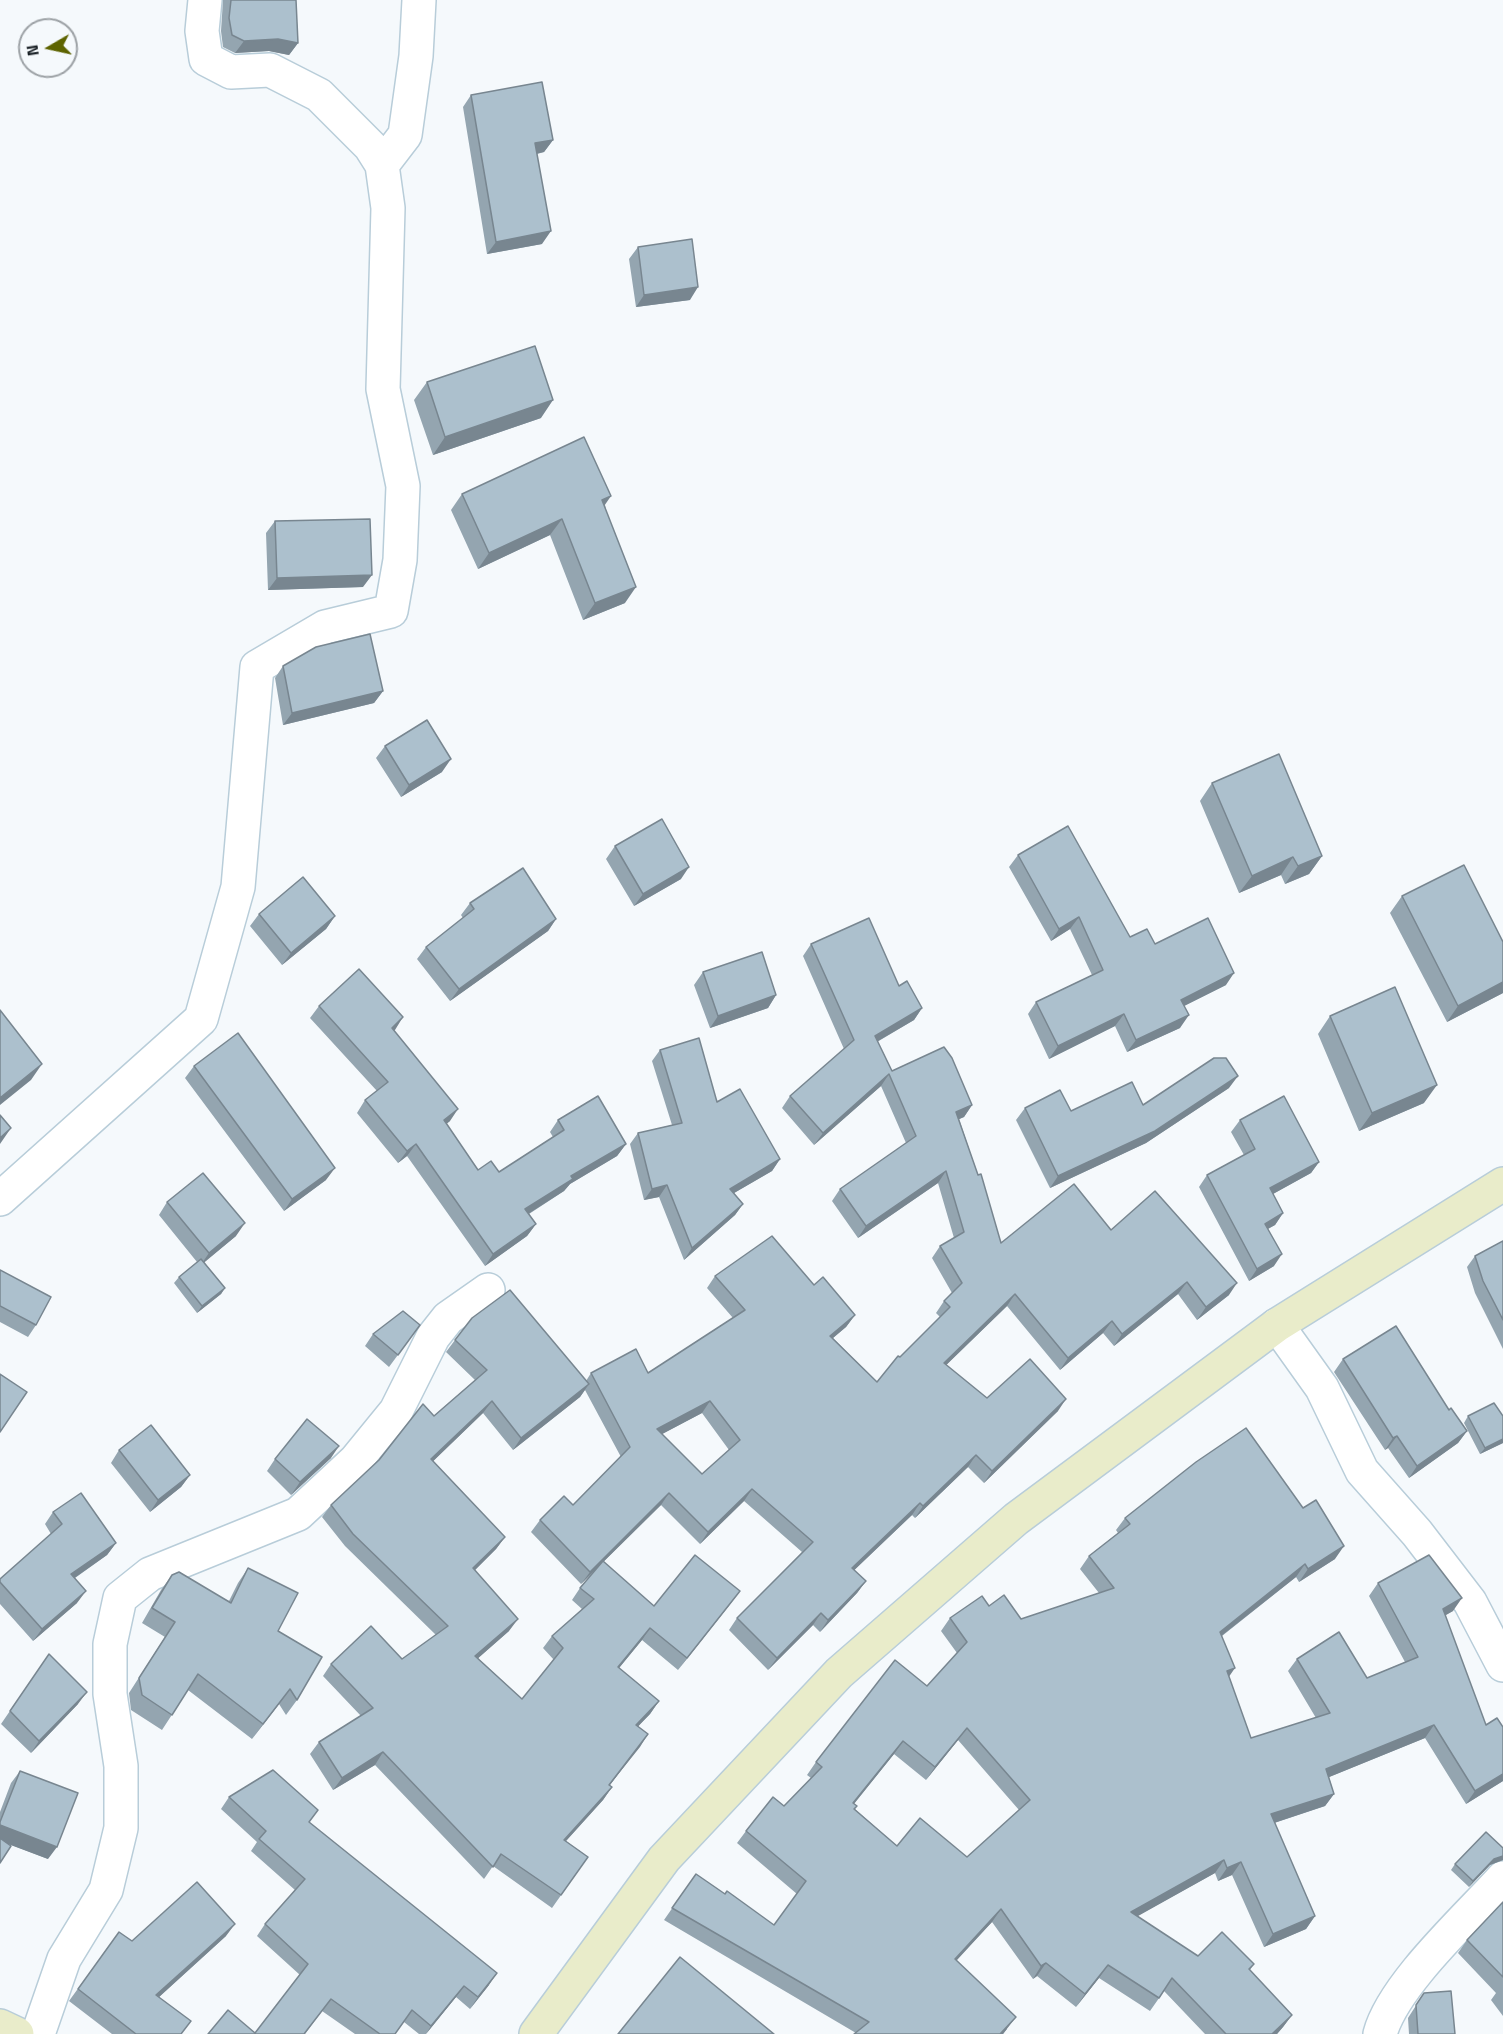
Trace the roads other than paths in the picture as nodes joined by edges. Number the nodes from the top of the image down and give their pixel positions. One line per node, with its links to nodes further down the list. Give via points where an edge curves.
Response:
1 (205, 0): 3 (street, via 202,31 206,59 231,72 270,70 319,94 370,146)
2 (419, 0): 3 (street, via 405,135)
3 (382, 165): 5 (street, via 387,208 383,389 403,486 400,560 391,611 325,627 257,667 238,887 201,1019)
4 (1503, 1184): 7 (main road)
5 (0, 1199)
6 (488, 1290): 12 (street, via 448,1318 433,1336 396,1411 356,1460 298,1514 150,1574 120,1598 110,1644 110,1694 121,1766 121,1828 106,1890 64,1959)
7 (1276, 1325): 8 (street, via 1322,1388 1362,1471 1470,1602); 13 (main road, via 1016,1519 838,1673 664,1859)
8 (1503, 1665)
9 (1503, 1878): 14 (street, via 1413,1977 1383,2021)
10 (0, 2026): 11 (main road)
11 (17, 2034)
12 (38, 2034)
13 (536, 2034)
14 (1380, 2034)

